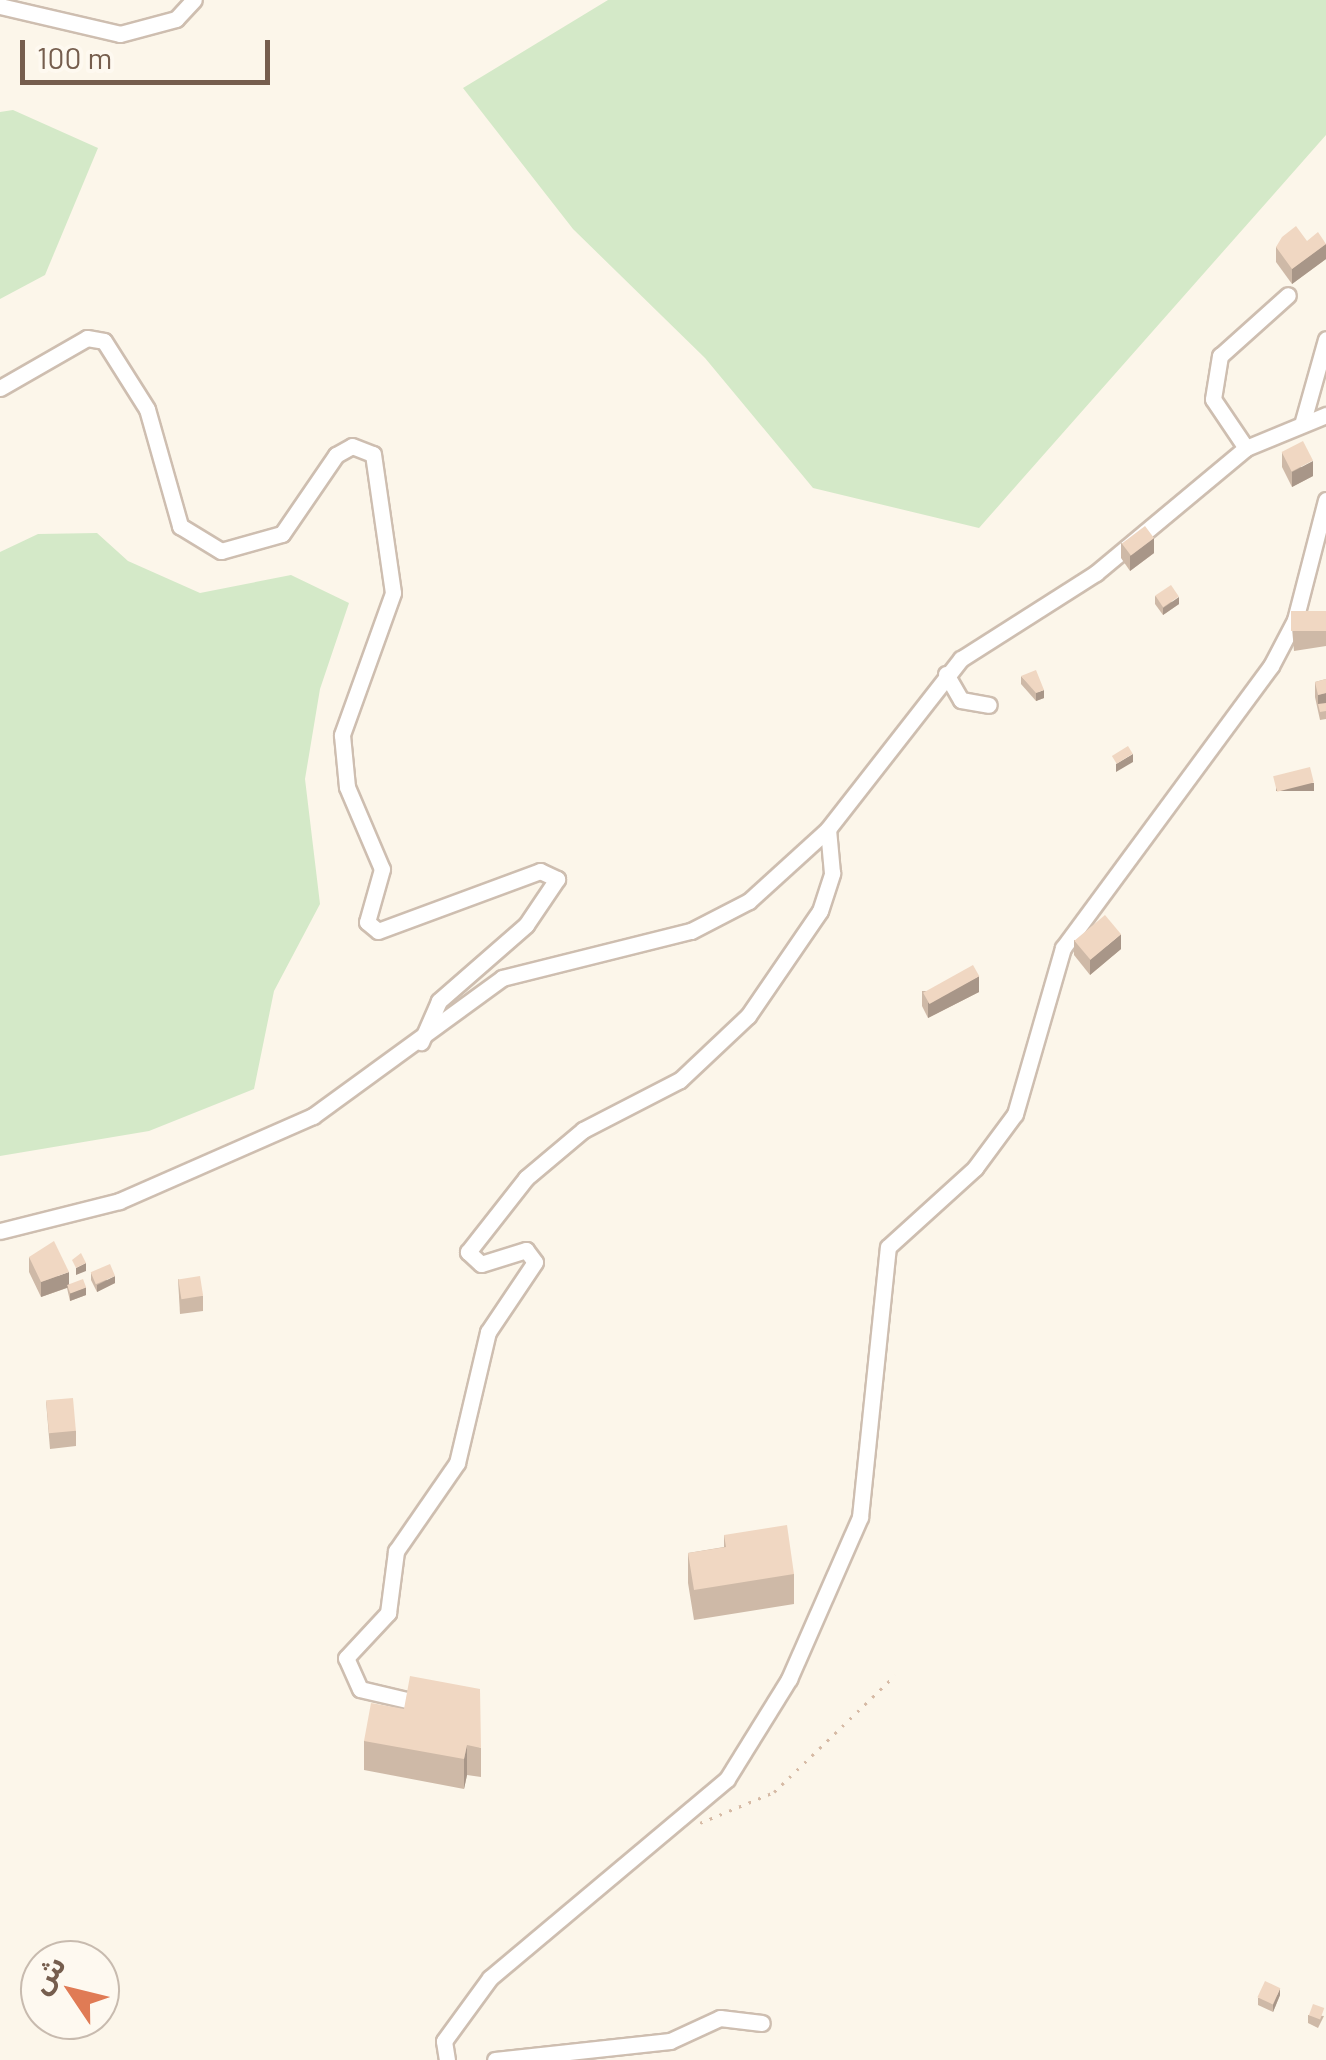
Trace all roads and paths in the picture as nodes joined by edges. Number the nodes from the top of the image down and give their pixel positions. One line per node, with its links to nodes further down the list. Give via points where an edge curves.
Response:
1 (194, 0): 2 (street, via 151,31 120,34)
2 (0, 6)
3 (1288, 295): 8 (street, via 1220,356 1213,400)
4 (1326, 340): 7 (street)
5 (0, 388): 13 (street, via 87,338 104,340 148,408 180,526 221,551 282,534 336,455 352,446 373,454 393,593 342,734 347,788 382,869 367,922 378,932 496,882 540,871 556,878 526,925 439,1001)
6 (1326, 416): 7 (street)
7 (1302, 421): 8 (street)
8 (1246, 448): 10 (street, via 1136,544)
9 (1326, 500): 17 (street, via 1295,620 1271,666 1064,948 1014,1114 975,1168 888,1247 872,1450 846,1566 742,1760)
10 (946, 674): 11 (street, via 961,700); 12 (street)
11 (989, 705)
12 (828, 829): 13 (street, via 720,919 533,965); 16 (street, via 832,873 820,912 748,1016 680,1080 584,1130 526,1178 468,1252 482,1264 526,1250 535,1262 488,1332 457,1463 400,1542 388,1613 346,1658 360,1689)
13 (421, 1042): 14 (street, via 313,1116 119,1202)
14 (0, 1231)
15 (894, 1675): 17 (path, via 774,1792)
16 (411, 1701)
17 (684, 1821): 19 (street, via 490,1978 444,2041)
18 (762, 2023): 20 (street, via 720,2018 670,2041)
19 (447, 2060)
20 (496, 2060)

